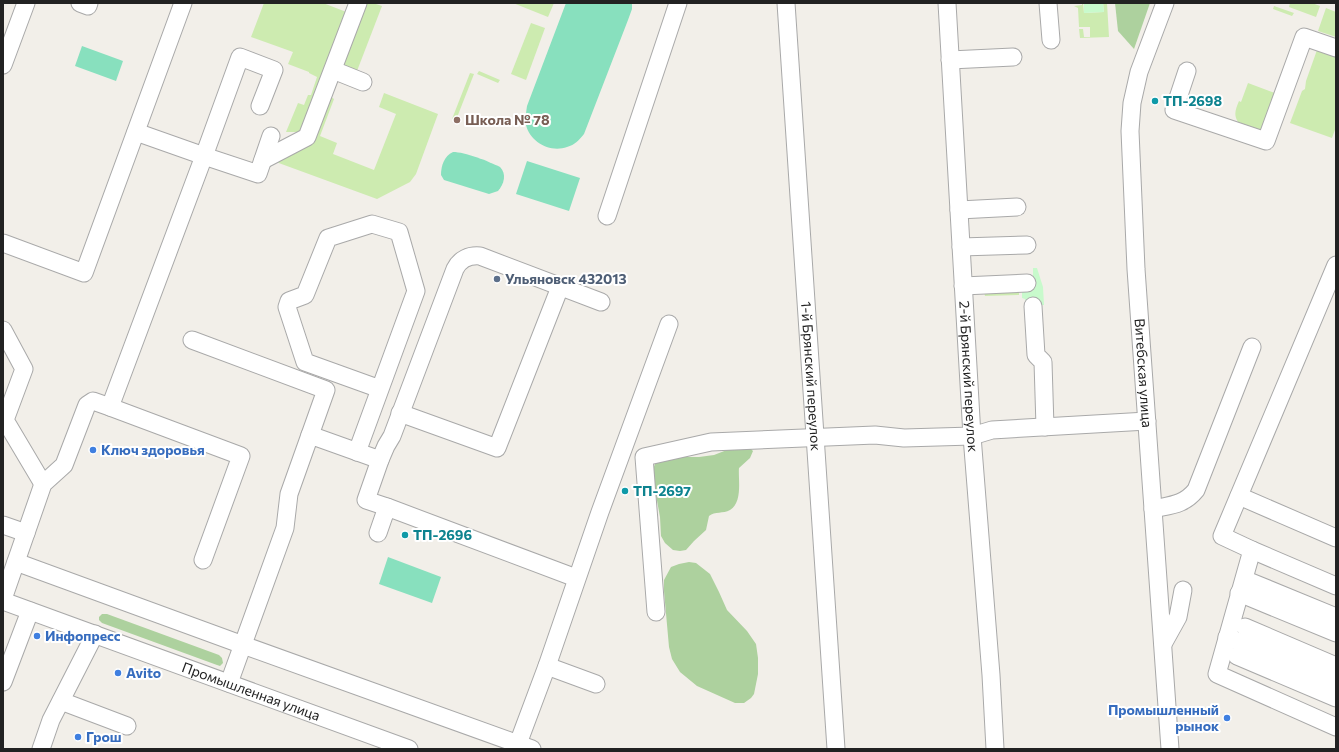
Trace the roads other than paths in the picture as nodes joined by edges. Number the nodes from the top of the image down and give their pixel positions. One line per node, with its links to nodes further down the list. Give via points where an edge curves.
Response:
1 (26, 3): 15 (street)
2 (80, 3): 3 (street, via 88,6)
3 (89, 3)
4 (183, 3): 20 (street)
5 (358, 3): 16 (street)
6 (678, 3): 26 (street)
7 (786, 3): 47 (street, 1-й Брянский переулок)
8 (947, 3): 14 (street, 2-й Брянский переулок)
9 (1048, 3): 11 (street)
10 (1165, 3): 43 (street, Витебская улица, via 1139,72 1130,120 1136,269)
11 (1051, 40)
12 (1336, 48): 17 (street, via 1304,37 1266,141 1174,110)
13 (1013, 57): 14 (street)
14 (950, 60): 25 (street, 2-й Брянский переулок)
15 (3, 66)
16 (333, 70): 18 (street); 23 (street, via 307,137)
17 (1187, 71)
18 (363, 82)
19 (260, 106): 22 (street, via 274,70 240,57)
20 (136, 132): 22 (street); 27 (street, via 84,273)
21 (271, 136): 23 (street)
22 (204, 156): 23 (street, via 258,174); 41 (street)
23 (263, 160)
24 (1017, 207): 25 (street)
25 (959, 210): 29 (street, 2-й Брянский переулок)
26 (607, 216)
27 (3, 243)
28 (1027, 245): 29 (street)
29 (961, 246): 33 (street, 2-й Брянский переулок)
30 (1336, 265): 53 (street)
31 (1027, 284): 33 (street)
32 (560, 286): 34 (street); 42 (street, via 480,256 474,255 463,260 455,269); 42 (street, via 498,448)
33 (963, 286): 46 (street, 2-й Брянский переулок)
34 (601, 302)
35 (1033, 306): 44 (street, via 1036,355 1042,362)
36 (669, 324): 51 (street)
37 (3, 330): 52 (street, via 24,369 5,420)
38 (192, 340): 45 (street, via 326,390)
39 (1252, 347): 55 (street, via 1196,490 1189,498 1178,503)
40 (380, 389): 48 (street, via 305,362 287,307 289,301 305,295 328,238 372,224 398,232 416,291)
41 (110, 407): 52 (street, via 93,401 87,406 64,465); 61 (street, via 241,456)
42 (400, 413): 50 (street)
43 (1147, 421): 44 (street); 55 (street, Витебская улица)
44 (1045, 427): 46 (street, via 992,430)
45 (310, 435): 48 (street); 76 (street, via 289,494 285,528)
46 (972, 436): 47 (street, via 904,438 875,435); 92 (street, 2-й Брянский переулок)
47 (815, 438): 49 (street, via 711,442); 91 (street, 1-й Брянский переулок)
48 (357, 452): 50 (street)
49 (644, 457): 51 (street); 69 (street)
50 (380, 460): 54 (street, via 366,500)
51 (617, 466): 63 (street)
52 (43, 484): 57 (street)
53 (1239, 496): 59 (street); 60 (street, via 1222,536)
54 (388, 507): 58 (street); 63 (street)
55 (1153, 509): 75 (street, Витебская улица)
56 (3, 524): 57 (street)
57 (26, 533): 62 (street)
58 (378, 533)
59 (1336, 538)
60 (1252, 550): 64 (street); 65 (street)
61 (203, 560)
62 (16, 562): 67 (street); 76 (street)
63 (576, 578): 78 (street)
64 (1336, 586)
65 (1245, 588): 70 (street); 72 (street); 74 (street)
66 (1183, 590): 75 (street, via 1178,616)
67 (3, 600): 68 (street, Промышленная улица)
68 (30, 611): 73 (street, Промышленная улица); 81 (street)
69 (656, 612)
70 (1336, 617)
71 (1245, 627): 79 (street)
72 (1336, 633)
73 (95, 634): 82 (street, Промышленная улица); 85 (street)
74 (1227, 637): 80 (street); 87 (street, via 1217,674)
75 (1163, 644): 93 (street, Витебская улица)
76 (243, 645): 82 (street); 88 (street)
77 (1237, 656): 84 (street)
78 (547, 666): 83 (street); 88 (street)
79 (1336, 666)
80 (1336, 680)
81 (3, 682)
82 (229, 683): 90 (street, Промышленная улица)
83 (596, 684)
84 (1336, 698)
85 (61, 701): 86 (street); 89 (street)
86 (127, 726)
87 (1336, 727)
88 (522, 747)
89 (41, 749)
90 (409, 749)
91 (836, 749)
92 (995, 749)
93 (1170, 749)

